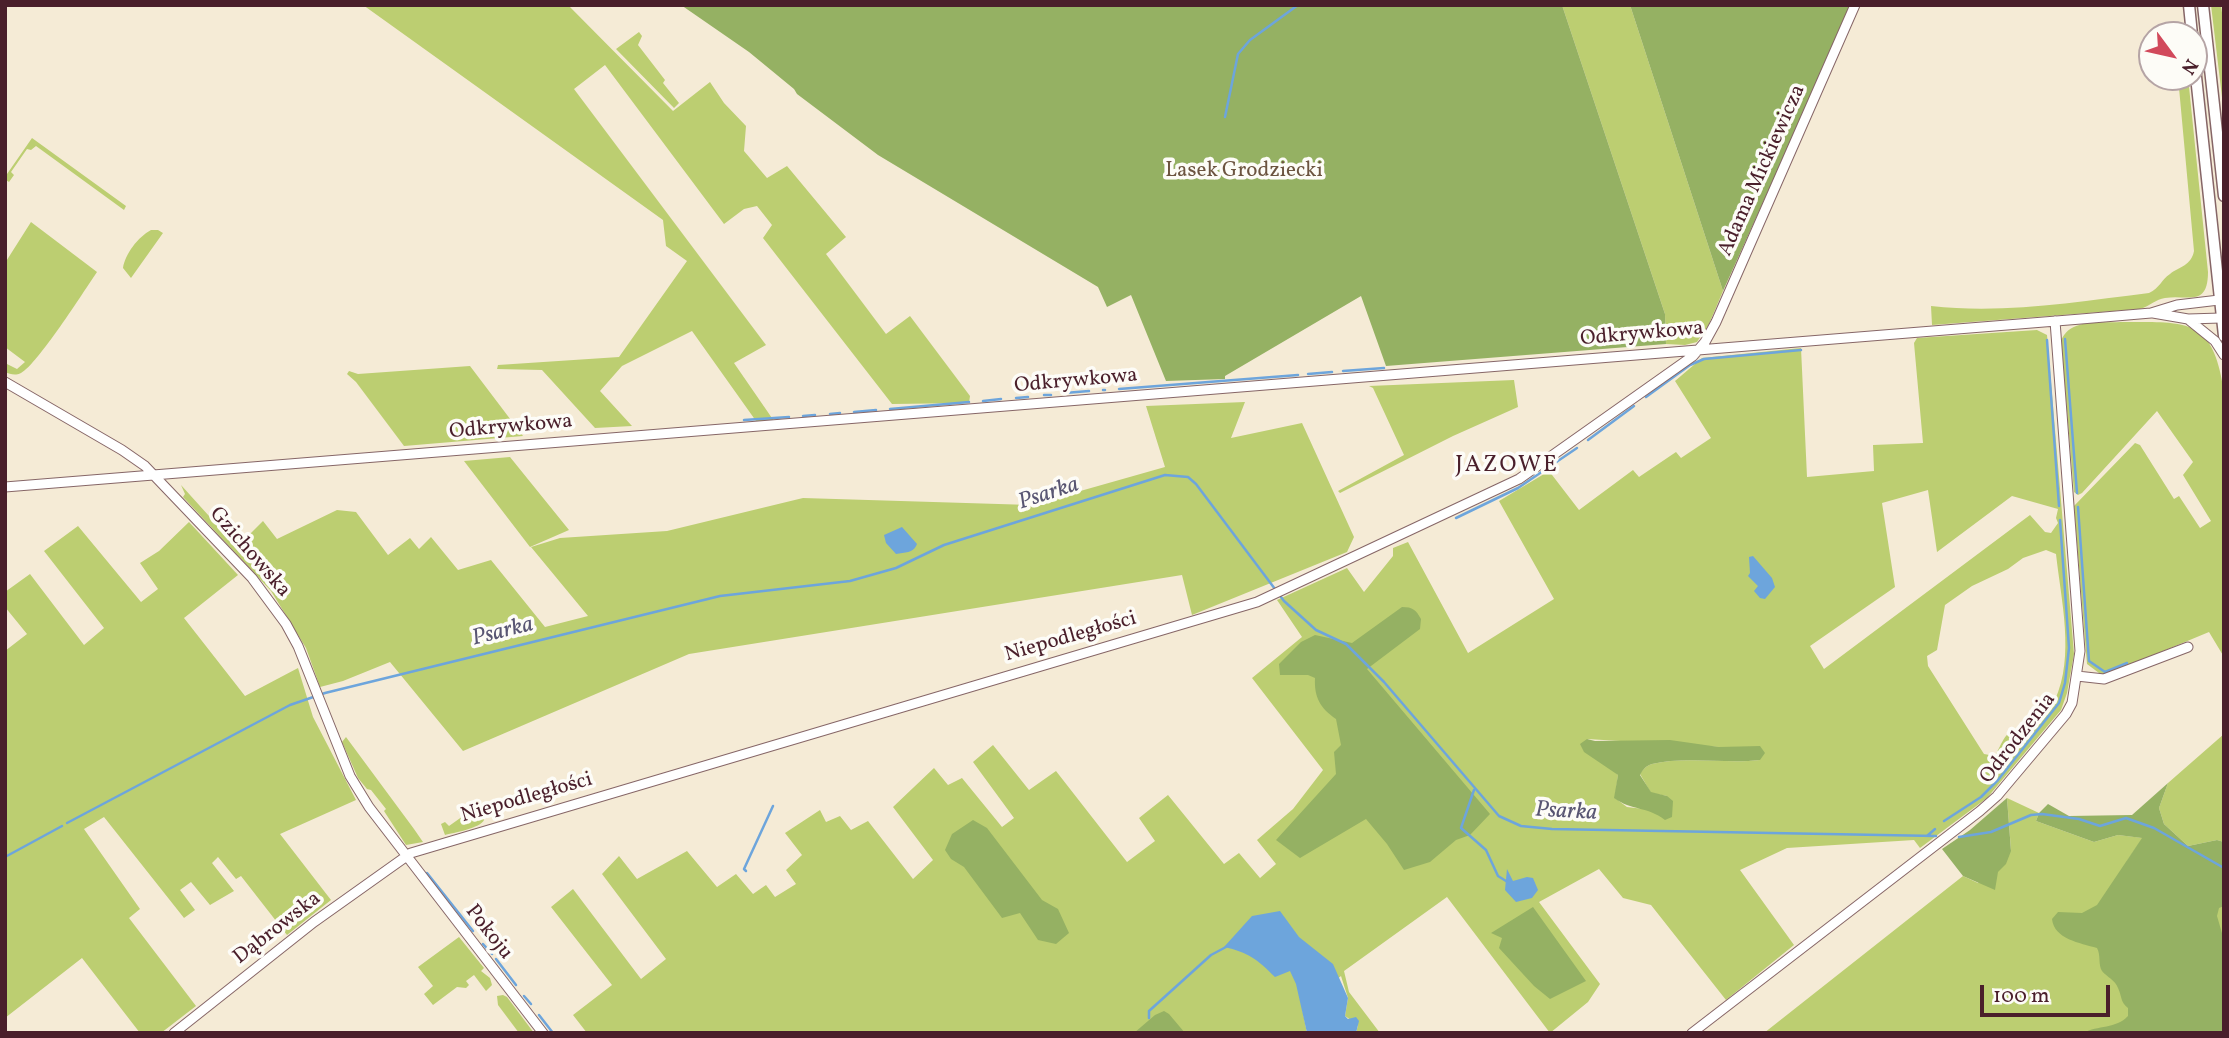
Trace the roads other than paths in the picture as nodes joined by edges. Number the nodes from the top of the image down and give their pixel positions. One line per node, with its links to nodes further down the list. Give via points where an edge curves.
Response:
1 (1855, 5): 11 (street, Adama Mickiewicza, via 1716,322)
2 (2203, 5): 4 (main road)
3 (2198, 91): 5 (main road)
4 (2224, 196)
5 (2221, 300): 6 (street, Odkrywkowa); 7 (main road)
6 (2151, 313): 8 (street, Odkrywkowa); 9 (street, Odkrywkowa)
7 (2222, 318): 8 (street, Odkrywkowa); 10 (main road)
8 (2188, 320): 12 (street, Odkrywkowa, via 2215,341)
9 (2055, 321): 11 (street, Odkrywkowa); 17 (street, Odrodzenia, via 2080,651)
10 (2224, 336)
11 (1699, 349): 14 (street, Odkrywkowa); 18 (street, Niepodległości, via 1519,479 1270,596)
12 (2224, 355)
13 (5, 382): 14 (street, Gzichowska, via 122,450)
14 (155, 476): 15 (street, Odkrywkowa); 18 (street, Gzichowska, via 269,598 312,681 350,776)
15 (5, 487)
16 (2188, 646): 17 (street, via 2104,679)
17 (2077, 676): 21 (street, Odrodzenia, via 2066,714 1997,796)
18 (405, 856): 19 (street, Dąbrowska); 20 (street, Pokoju)
19 (174, 1033)
20 (542, 1033)
21 (1692, 1033)

